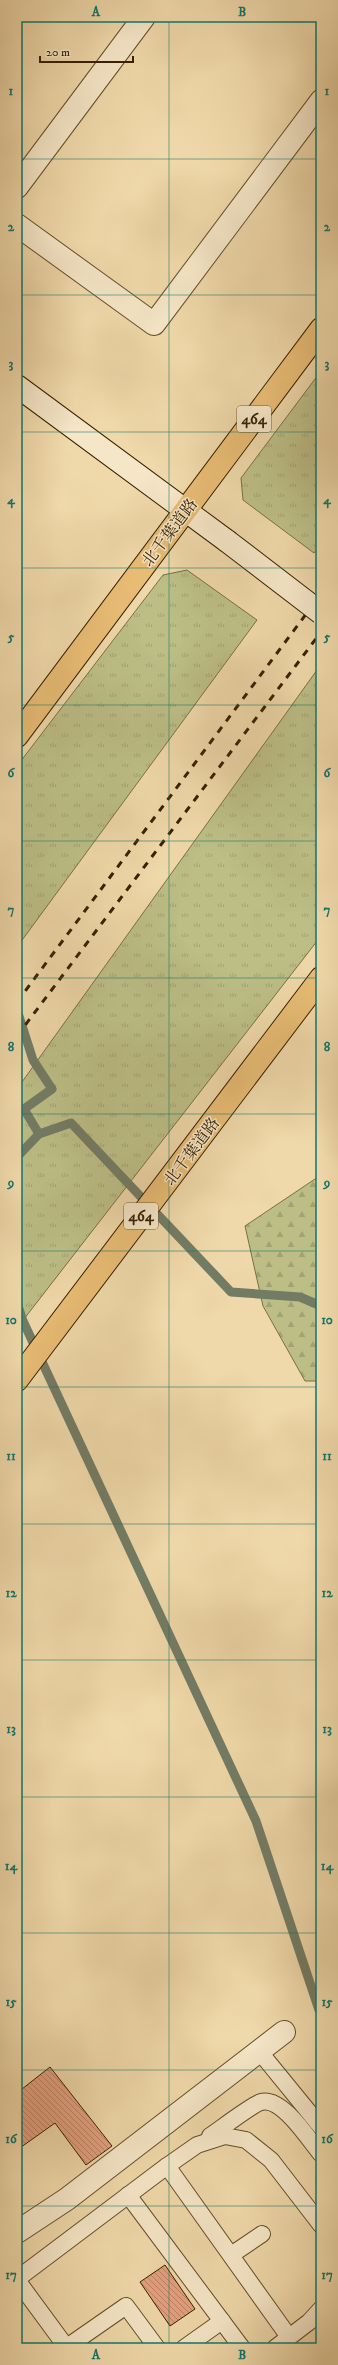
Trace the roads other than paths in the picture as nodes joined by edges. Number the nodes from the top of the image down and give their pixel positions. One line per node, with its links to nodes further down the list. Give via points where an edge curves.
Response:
1 (144, 17): 3 (street)
2 (321, 101): 4 (street, via 154,324)
3 (17, 187)
4 (17, 225)
5 (321, 329): 7 (highway, 北千葉道路 / 464)
6 (17, 386): 7 (street)
7 (186, 510): 8 (street, bridge); 9 (highway, 北千葉道路 / 464)
8 (321, 613)
9 (17, 736)
10 (321, 978): 11 (highway, 北千葉道路 / 464)
11 (17, 1380)
12 (284, 2032): 13 (street)
13 (259, 2051): 14 (lane); 20 (street, via 67,2199)
14 (321, 2127)
15 (197, 2145): 16 (lane, via 261,2102 273,2102 289,2115); 17 (lane); 19 (lane, via 225,2136 246,2140 271,2160)
16 (321, 2154)
17 (167, 2166): 18 (lane); 22 (lane)
18 (128, 2195): 23 (lane); 26 (lane)
19 (321, 2225)
20 (17, 2232)
21 (262, 2234): 22 (lane)
22 (231, 2255): 27 (lane)
23 (17, 2280): 28 (lane)
24 (321, 2310): 25 (lane)
25 (315, 2318): 27 (lane)
26 (222, 2321): 30 (lane); 31 (lane)
27 (281, 2345)
28 (67, 2348): 29 (lane, via 126,2306)
29 (157, 2348)
30 (184, 2348)
31 (242, 2348)

